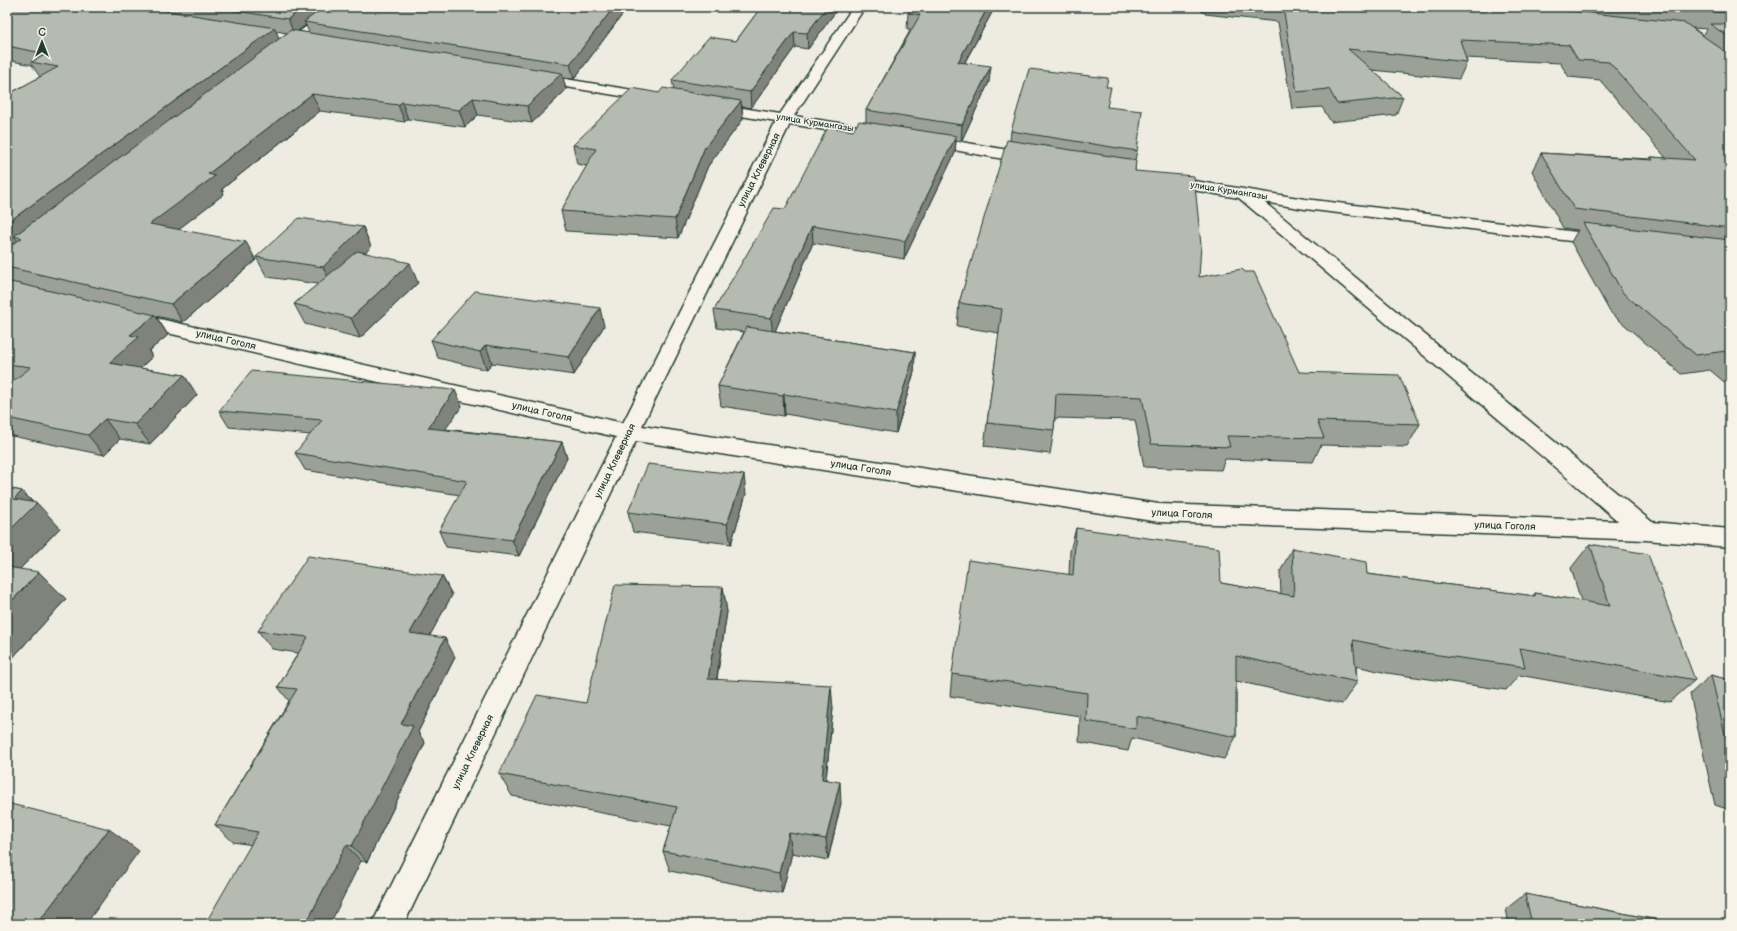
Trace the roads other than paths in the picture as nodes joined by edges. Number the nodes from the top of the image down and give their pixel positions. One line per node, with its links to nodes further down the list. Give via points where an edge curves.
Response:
1 (341, 7): 4 (street)
2 (859, 7): 10 (street, улица Клеверная)
3 (272, 37): 4 (street)
4 (296, 40): 5 (street); 6 (street)
5 (319, 44)
6 (270, 60)
7 (517, 76): 8 (street)
8 (674, 101)
9 (698, 104): 10 (street, улица Курмангазы)
10 (785, 118): 11 (street, улица Курмангазы); 16 (street, улица Клеверная)
11 (1050, 162)
12 (1151, 178): 13 (street, улица Курмангазы)
13 (1244, 194): 14 (street, улица Курмангазы, via 1312,205); 17 (street)
14 (1620, 241)
15 (116, 315): 16 (street, улица Гоголя)
16 (629, 432): 17 (street, улица Гоголя, via 1159,513); 19 (street, улица Клеверная)
17 (1646, 531): 18 (street, улица Гоголя)
18 (1730, 538)
19 (388, 924)

